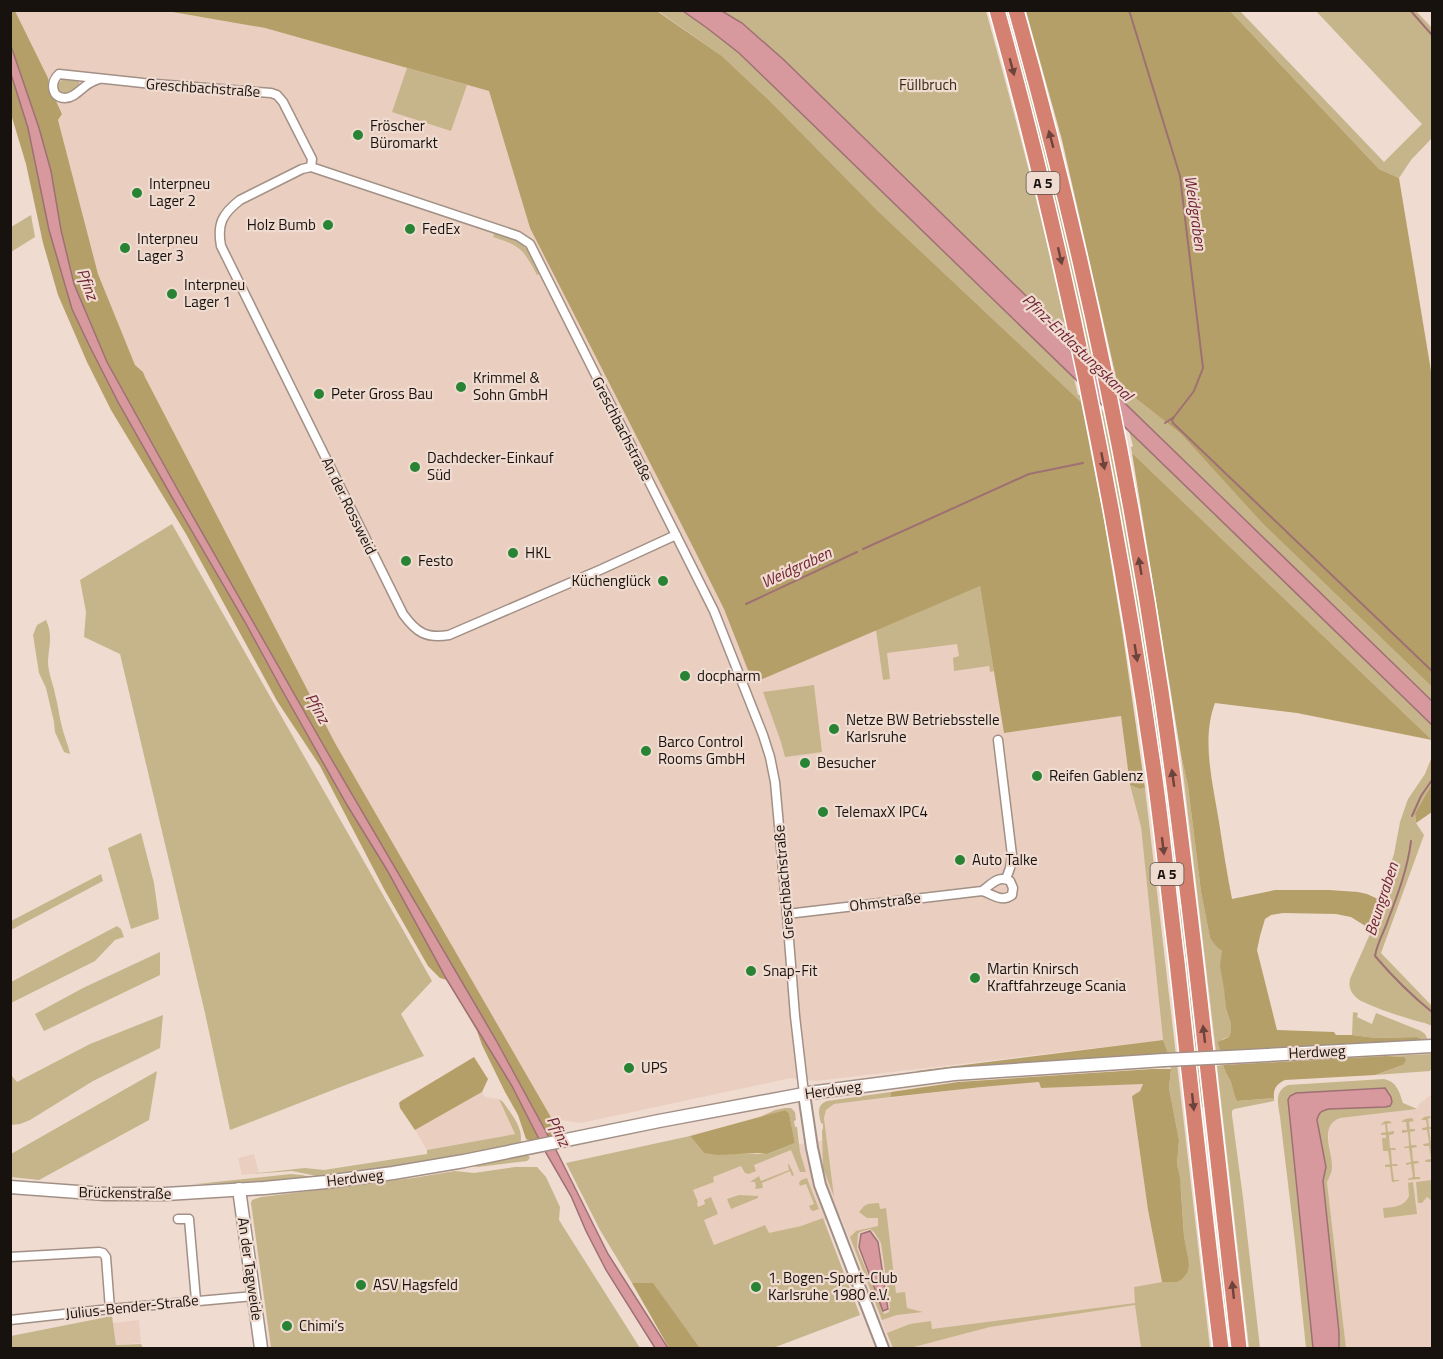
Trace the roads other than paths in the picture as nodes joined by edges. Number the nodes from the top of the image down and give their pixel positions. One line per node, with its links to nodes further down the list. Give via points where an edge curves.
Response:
1 (997, 10): 22 (highway, A 5, one-way to 22, via 1083,358 1116,533 1155,774)
2 (1016, 10): 23 (highway, A 5, one-way to 2, via 1174,790 1148,612 1107,382 1055,153)
3 (99, 79): 3 (street, Greschbachstraße, via 70,98 58,96 52,85 59,74); 4 (street, Greschbachstraße, via 277,95 312,159)
4 (311, 167): 5 (street, Greschbachstraße, via 518,236 530,244); 5 (street, An der Rossweid, via 231,207 220,225 221,246 403,614 415,628 428,636 449,635)
5 (676, 535): 9 (street, Greschbachstraße, via 714,611 770,758)
6 (998, 740): 7 (street, via 1012,855)
7 (1006, 879): 8 (street, Ohmstraße, via 996,880); 8 (street, via 1013,892 1006,899)
8 (982, 891): 9 (street, Ohmstraße)
9 (788, 914): 11 (street, Greschbachstraße)
10 (1432, 1046): 11 (main road, Herdweg, bridge, via 964,1073)
11 (804, 1094): 13 (main road, Herdweg, via 393,1173); 21 (street, via 820,1185)
12 (10, 1187): 13 (main road, Brückenstraße, via 139,1194)
13 (240, 1189): 16 (main road, An der Tagweide)
14 (178, 1219): 17 (street, via 189,1219)
15 (10, 1257): 18 (street, via 103,1253)
16 (254, 1296): 17 (street, Julius-Bender-Straße); 20 (main road, An der Tagweide)
17 (196, 1300): 18 (street, Julius-Bender-Straße)
18 (110, 1308): 19 (street, Julius-Bender-Straße)
19 (10, 1320)
20 (261, 1348)
21 (884, 1348)
22 (1221, 1348)
23 (1239, 1348)

